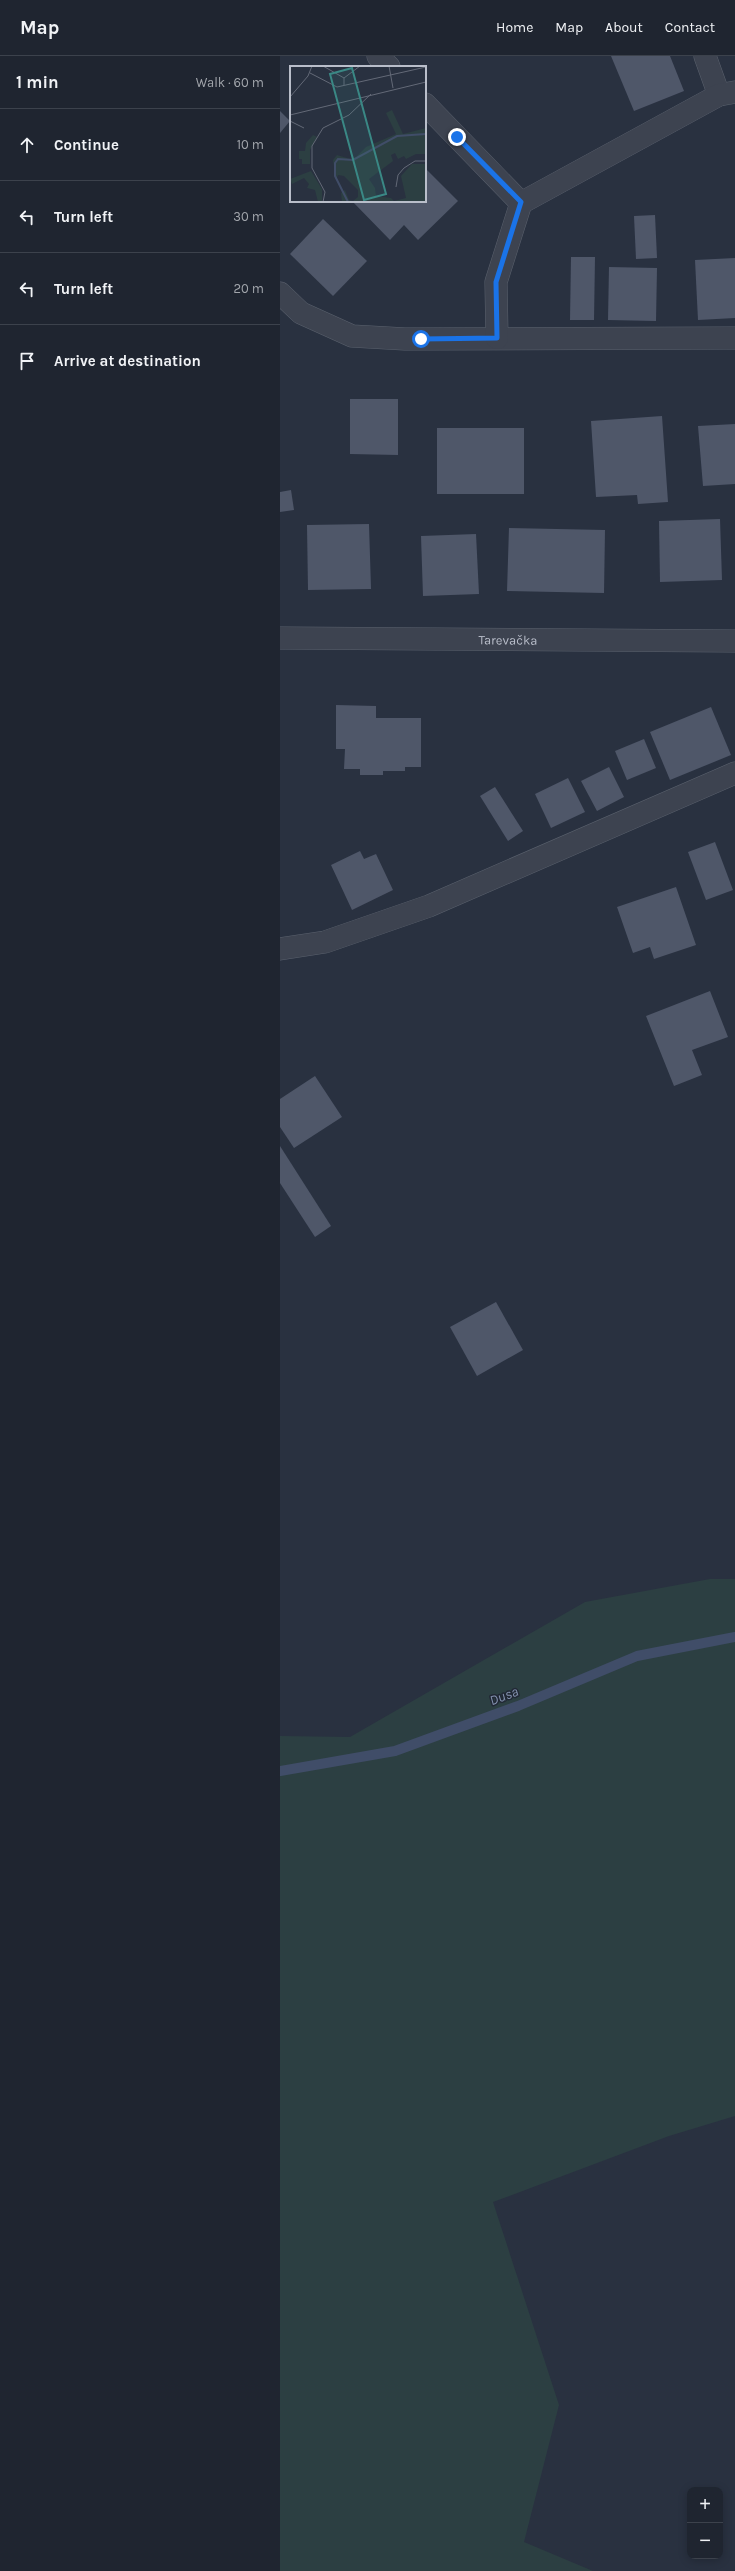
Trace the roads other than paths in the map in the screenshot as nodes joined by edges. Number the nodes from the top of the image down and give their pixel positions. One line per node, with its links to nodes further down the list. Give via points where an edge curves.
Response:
1 (378, 56): 3 (street)
2 (705, 56): 4 (street)
3 (387, 66)
4 (727, 94): 6 (street)
5 (426, 105): 6 (street)
6 (521, 202): 8 (street, via 496,282)
7 (280, 293): 8 (street, via 301,313 352,336 405,340)
8 (497, 338): 9 (street)
9 (735, 338)
10 (280, 638): 11 (street, Tarevačka)
11 (735, 640)
12 (735, 773): 13 (street, via 429,906 325,942)
13 (280, 949)

